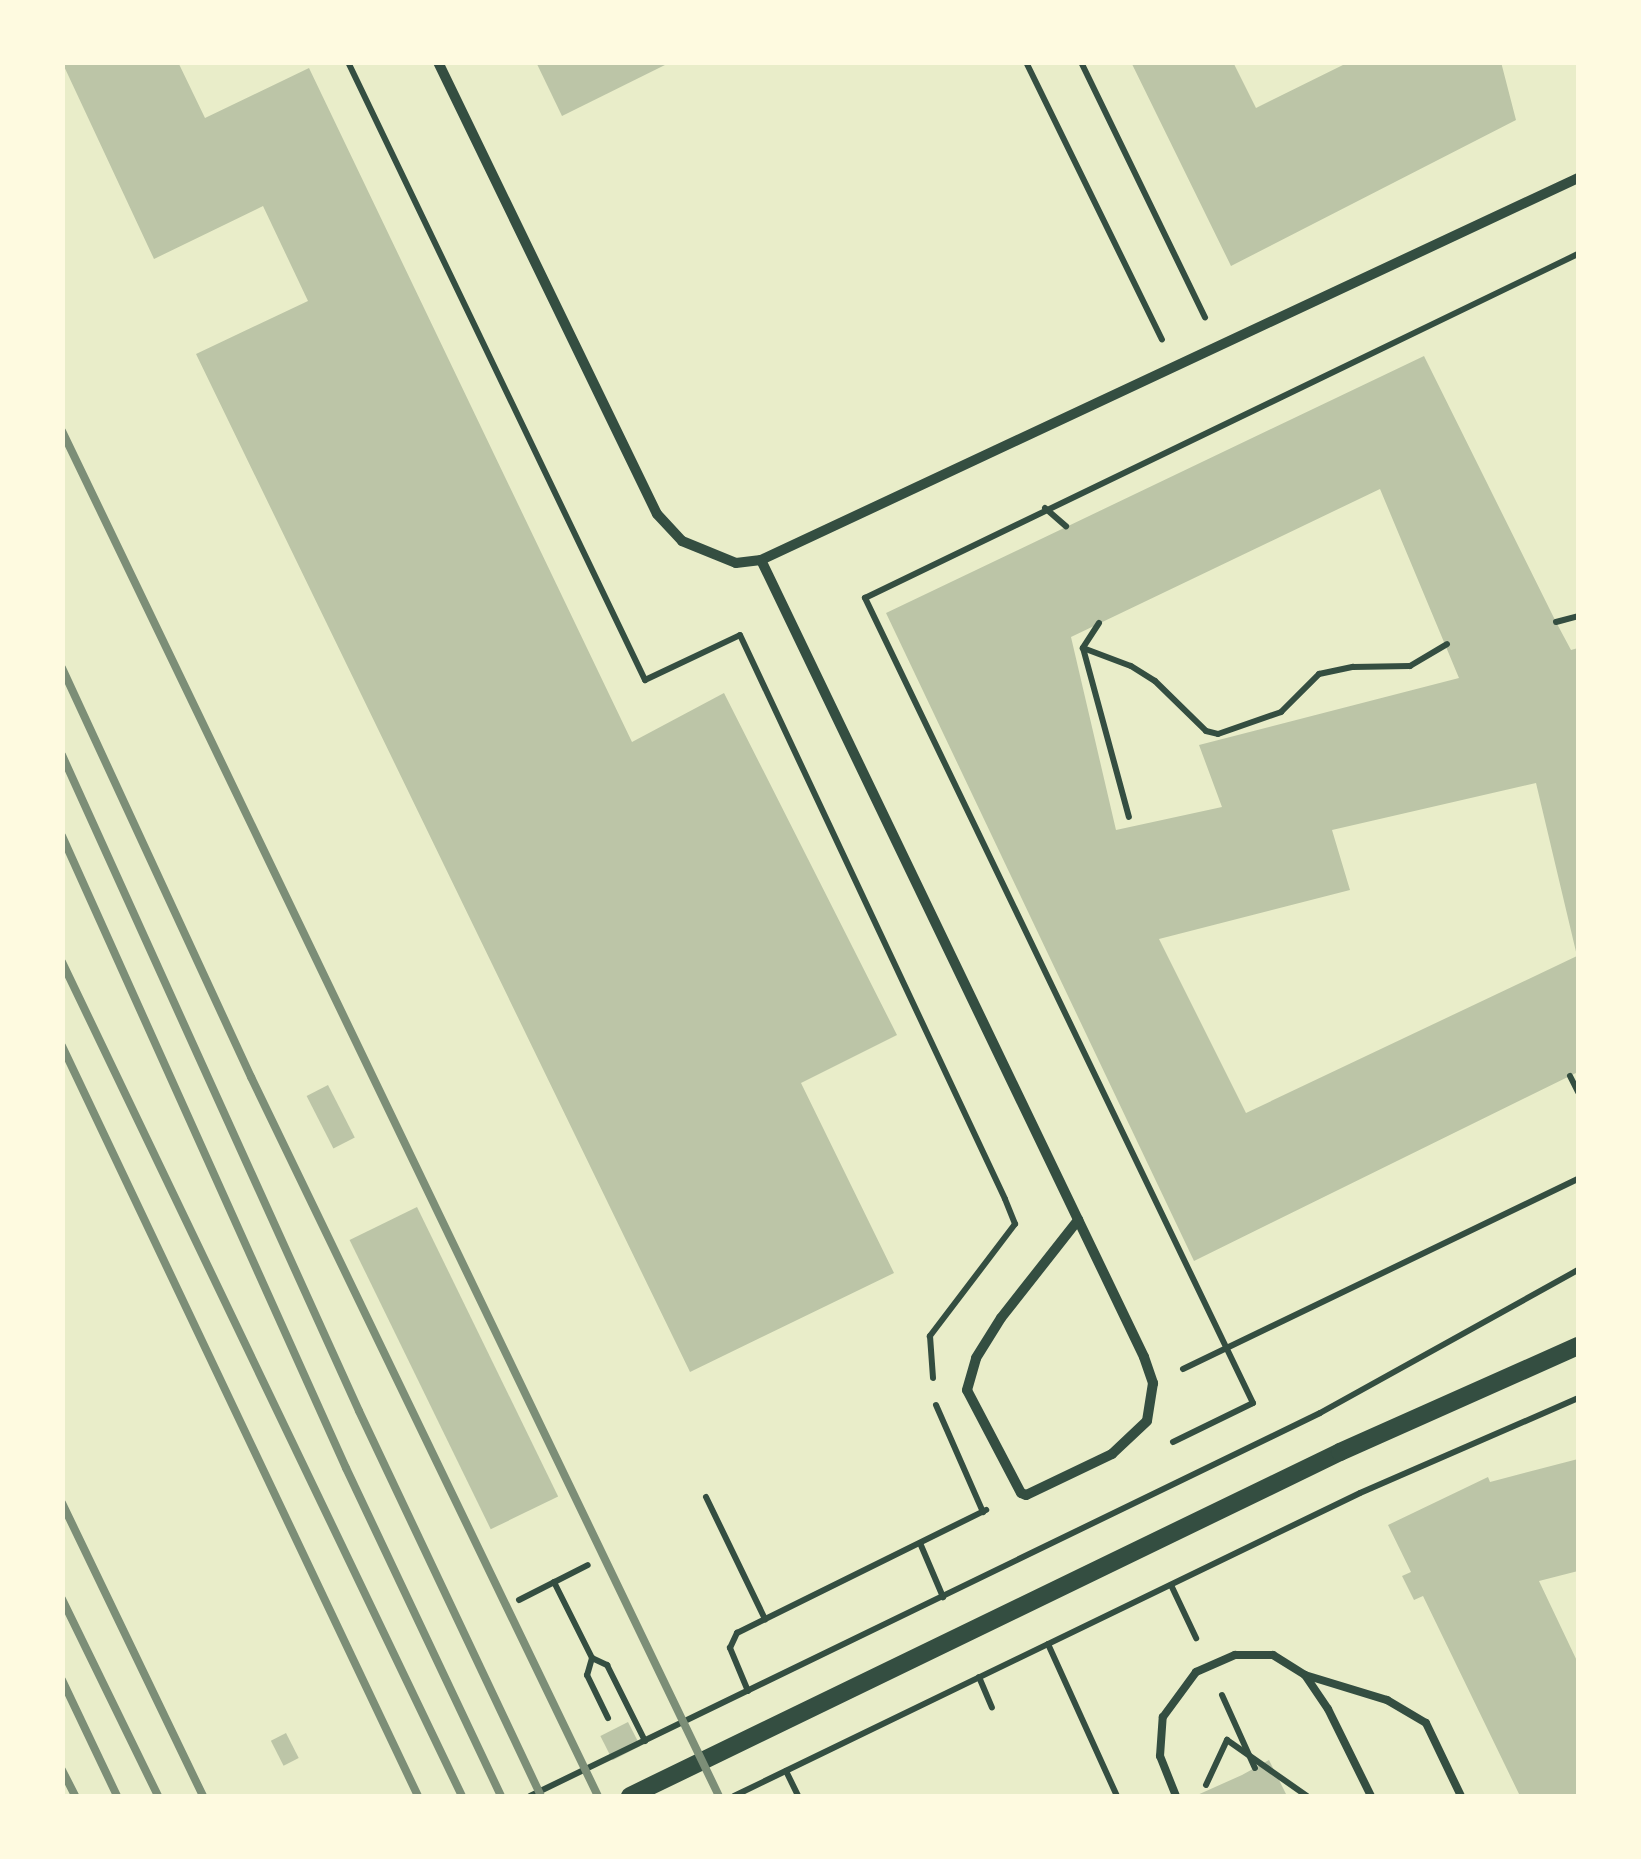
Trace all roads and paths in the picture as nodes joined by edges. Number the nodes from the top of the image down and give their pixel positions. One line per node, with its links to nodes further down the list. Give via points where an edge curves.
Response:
1 (348, 62): 30 (path, via 645,680 740,635 1016,1224 930,1336 937,1414)
2 (438, 62): 11 (street, via 657,514 682,541 714,557)
3 (1026, 62): 8 (path)
4 (1081, 62): 7 (path)
5 (1578, 178): 7 (street)
6 (1578, 254): 9 (path)
7 (1221, 342): 8 (street)
8 (1174, 364): 11 (street)
9 (1045, 508): 10 (path); 24 (path, via 865,598)
10 (1066, 526)
11 (761, 560): 21 (street)
12 (1578, 616): 13 (path)
13 (1556, 622)
14 (1099, 623): 16 (path)
15 (1447, 644): 16 (path, via 1410,666 1319,674 1281,712 1218,734 1206,731 1155,681)
16 (1083, 648): 17 (path)
17 (1129, 817)
18 (1570, 1076): 19 (path)
19 (1578, 1092)
20 (1578, 1179): 24 (path)
21 (1078, 1220): 25 (street); 28 (street, via 1001,1318 976,1358 967,1390)
22 (1578, 1270): 40 (path, via 1320,1413)
23 (1578, 1346): 44 (street, via 1340,1452)
24 (1226, 1348): 25 (path); 27 (path, via 1252,1403)
25 (1153, 1383): 28 (street, via 1147,1421 1112,1454)
26 (1578, 1398): 35 (path, via 1360,1493)
27 (1168, 1444)
28 (1020, 1494): 30 (path)
29 (706, 1496): 34 (path)
30 (983, 1512): 34 (path)
31 (588, 1566): 32 (path)
32 (554, 1582): 33 (path); 37 (path)
33 (518, 1600)
34 (765, 1619): 36 (path, via 732,1636)
35 (1048, 1644): 45 (path); 46 (path)
36 (732, 1654)
37 (592, 1658): 39 (path, via 588,1674); 40 (path, via 607,1665)
38 (1305, 1675): 47 (lane, via 1273,1655 1235,1655 1196,1672 1164,1717 1160,1756); 48 (lane); 49 (lane, via 1387,1700 1426,1723)
39 (608, 1718)
40 (645, 1741): 43 (path)
41 (1202, 1793): 42 (path, via 1228,1740)
42 (1305, 1794)
43 (530, 1796)
44 (630, 1796)
45 (734, 1796)
46 (1118, 1796)
47 (1176, 1796)
48 (1371, 1796)
49 (1462, 1796)

